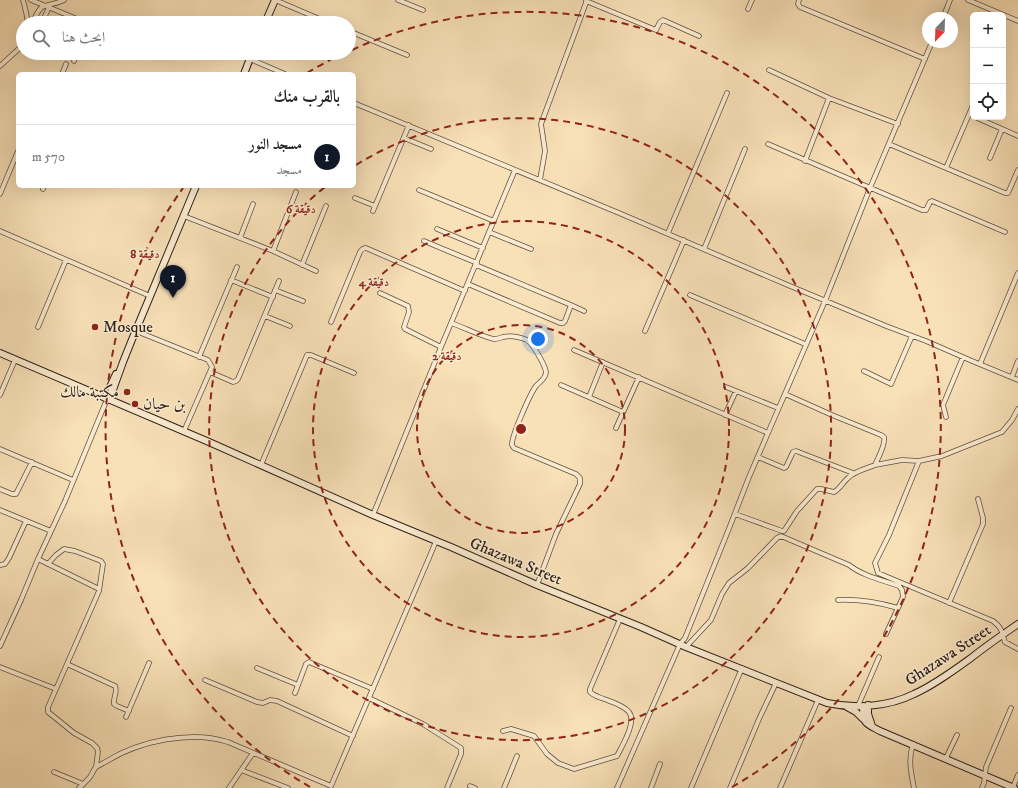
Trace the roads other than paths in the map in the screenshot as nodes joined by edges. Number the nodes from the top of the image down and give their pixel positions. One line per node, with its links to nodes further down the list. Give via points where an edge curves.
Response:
1 (22, 0): 15 (street)
2 (31, 0): 11 (street)
3 (64, 0): 11 (street)
4 (275, 0): 19 (main road); 20 (street)
5 (398, 0): 13 (street)
6 (587, 0): 23 (street, via 656,30 663,20); 56 (street, via 541,124 545,151)
7 (752, 0): 12 (street)
8 (799, 0): 27 (street, via 800,7)
9 (950, 0): 14 (street)
10 (968, 0): 21 (street)
11 (47, 6): 16 (street); 17 (street); 18 (street)
12 (748, 9)
13 (423, 10)
14 (945, 12)
15 (27, 16)
16 (36, 16)
17 (44, 16)
18 (70, 16)
19 (268, 16)
20 (313, 16)
21 (1018, 21)
22 (356, 34): 26 (street)
23 (699, 36)
24 (930, 48): 27 (street)
25 (16, 51): 31 (street)
26 (407, 55)
27 (925, 59): 41 (street)
28 (249, 60): 34 (main road)
29 (259, 60): 35 (street)
30 (66, 64): 33 (street)
31 (0, 66)
32 (768, 70): 37 (street)
33 (63, 72)
34 (245, 72)
35 (281, 72)
36 (727, 93): 73 (street)
37 (829, 98): 41 (street); 52 (street)
38 (356, 104): 42 (street)
39 (970, 120): 53 (street)
40 (981, 120): 43 (street)
41 (898, 124): 47 (street)
42 (409, 125): 45 (street); 54 (street)
43 (1002, 129): 44 (street); 51 (street)
44 (1018, 136)
45 (404, 138): 48 (street); 65 (street)
46 (768, 144): 52 (street)
47 (889, 144): 53 (street); 58 (street)
48 (431, 149)
49 (745, 149): 78 (street)
50 (16, 156): 61 (street)
51 (990, 158)
52 (805, 161): 58 (street)
53 (946, 168): 55 (street, via 1007,193)
54 (515, 170): 56 (street); 68 (street)
55 (1018, 170)
56 (540, 180): 73 (street)
57 (195, 188): 67 (main road)
58 (870, 188): 72 (street, via 922,210 926,210 932,201); 96 (street)
59 (419, 190): 68 (street)
60 (296, 192): 80 (street)
61 (0, 194)
62 (355, 198): 65 (street)
63 (253, 204): 74 (street)
64 (326, 206): 83 (street)
65 (375, 206): 66 (street)
66 (373, 211)
67 (184, 216): 74 (street); 94 (main road)
68 (494, 221): 71 (street)
69 (437, 229): 77 (street)
70 (0, 232): 81 (street)
71 (489, 232): 77 (street); 79 (street)
72 (1005, 232)
73 (668, 233): 75 (street)
74 (240, 238): 80 (street)
75 (684, 240): 78 (street); 106 (street)
76 (424, 241): 82 (street)
77 (483, 248): 82 (street)
78 (704, 248): 96 (street)
79 (531, 249)
80 (272, 251): 83 (street)
81 (66, 260): 94 (street); 104 (street)
82 (476, 264): 89 (street); 98 (street)
83 (302, 265): 85 (street)
84 (237, 267): 87 (street)
85 (316, 271)
86 (1018, 273): 117 (street)
87 (231, 280): 95 (street); 112 (street)
88 (279, 281): 90 (street)
89 (468, 284): 91 (street); 98 (street, via 560,323 566,321)
90 (276, 290): 95 (street); 97 (street)
91 (465, 291): 101 (street, via 364,248 360,252); 102 (street)
92 (380, 294): 109 (street, via 408,306 405,329)
93 (690, 295): 108 (street)
94 (150, 296): 105 (main road)
95 (273, 297): 100 (street)
96 (825, 301): 107 (street); 108 (street)
97 (303, 302)
98 (571, 305): 99 (street)
99 (584, 311)
100 (265, 316): 103 (street); 119 (street, via 238,379 233,382)
101 (331, 322)
102 (451, 323): 109 (street); 160 (street, via 488,338 512,336 527,340 546,372 542,381 536,385 525,408 512,445 576,474 580,478 580,484 556,534)
103 (290, 326)
104 (38, 327)
105 (136, 331): 112 (street); 125 (main road)
106 (645, 331)
107 (912, 336): 113 (street); 118 (street, via 891,384)
108 (805, 344): 128 (street)
109 (441, 347): 153 (street)
110 (574, 350): 116 (street)
111 (0, 354): 114 (main road, Ghazawa Street)
112 (199, 357): 119 (street, via 208,360 212,367)
113 (963, 357): 117 (street); 137 (street, via 943,406)
114 (15, 360): 129 (street); 131 (main road, Ghazawa Street)
115 (1018, 361): 122 (street)
116 (603, 362): 121 (street); 130 (street)
117 (980, 364): 122 (street)
118 (864, 371)
119 (210, 372): 139 (street)
120 (354, 373): 145 (street, via 311,355 307,356)
121 (639, 377): 135 (street); 136 (street)
122 (1012, 377): 123 (street)
123 (1018, 380)
124 (561, 385): 130 (street)
125 (112, 387): 131 (main road); 131 (main road); 132 (main road)
126 (726, 387): 127 (street)
127 (736, 391): 133 (street); 136 (street)
128 (785, 394): 133 (street); 146 (street, via 884,437)
129 (0, 395)
130 (589, 397): 135 (street)
131 (104, 399): 132 (main road, Ghazawa Street); 148 (street)
132 (118, 403): 139 (main road, Ghazawa Street)
133 (778, 408): 140 (street)
134 (1018, 409): 143 (street, via 1002,432 942,456)
135 (624, 412): 138 (street)
136 (725, 415): 140 (street)
137 (946, 417)
138 (616, 428)
139 (184, 431): 145 (main road, Ghazawa Street)
140 (768, 433): 142 (street)
141 (0, 449): 144 (street)
142 (758, 457): 147 (street, via 784,468 796,451); 152 (street)
143 (919, 461): 146 (street, via 902,460); 163 (street, via 875,565 879,574)
144 (32, 462): 148 (street); 149 (street, via 16,494)
145 (261, 465): 153 (main road, Ghazawa Street)
146 (875, 465): 147 (street)
147 (853, 473): 152 (street, via 837,491 816,489 784,531)
148 (73, 480): 155 (street)
149 (0, 489)
150 (978, 499): 163 (street, via 983,524)
151 (0, 510): 154 (street)
152 (735, 514): 170 (street)
153 (373, 515): 156 (main road, Ghazawa Street)
154 (26, 521): 155 (street); 159 (street, via 9,558 5,564)
155 (51, 531): 157 (street)
156 (436, 541): 160 (main road, Ghazawa Street); 182 (street)
157 (38, 559): 158 (street); 169 (street)
158 (48, 564): 161 (street); 161 (street, via 64,549 101,561 103,570)
159 (0, 565)
160 (537, 585): 165 (main road, Ghazawa Street)
161 (99, 589): 174 (street)
162 (838, 600): 164 (street, via 875,602)
163 (949, 603): 168 (street, via 993,621 1000,626)
164 (898, 608): 167 (street); 170 (street, via 903,597 899,586 860,573 849,565 781,536 730,583 722,594 711,620)
165 (620, 618): 170 (main road, Ghazawa Street); 193 (street, via 590,689 594,696 621,706 631,716 628,733 617,756 574,769 558,763 547,754 534,736 511,729)
166 (1018, 624): 168 (main road, Ghazawa Street)
167 (886, 634)
168 (1003, 635): 171 (street, via 1005,642); 187 (main road, Ghazawa Street, via 938,681 913,695)
169 (0, 646)
170 (683, 646): 177 (main road, Ghazawa Street); 216 (street)
171 (1018, 649)
172 (879, 656): 187 (street)
173 (149, 663): 189 (street)
174 (67, 664): 181 (street); 189 (street, via 115,686 114,704)
175 (0, 667): 181 (street)
176 (257, 668): 180 (street)
177 (742, 668): 179 (main road, Ghazawa Street); 218 (street)
178 (205, 680): 195 (street, via 257,702 277,701)
179 (776, 683): 185 (main road, Ghazawa Street); 219 (street)
180 (298, 685): 182 (street, via 309,662); 183 (street)
181 (56, 689): 201 (street, via 48,712 97,748)
182 (373, 689): 184 (street)
183 (295, 693)
184 (369, 698): 195 (street); 213 (street, via 423,724 461,748)
185 (818, 700): 186 (main road, Ghazawa Street); 208 (street)
186 (845, 706): 187 (main road, Ghazawa Street); 191 (main road)
187 (863, 706): 191 (main road); 192 (main road)
188 (1011, 708): 204 (street)
189 (129, 711): 190 (street)
190 (126, 717)
191 (864, 719): 192 (main road)
192 (873, 727): 196 (main road)
193 (503, 731)
194 (957, 735): 199 (street)
195 (353, 736): 212 (street)
196 (913, 744): 199 (main road); 221 (street, via 910,759)
197 (253, 753): 201 (street, via 209,738 172,739 145,744); 202 (street); 212 (street)
198 (517, 756): 215 (street)
199 (946, 758): 204 (main road)
200 (660, 764): 217 (street)
201 (96, 767): 206 (street)
202 (241, 770): 210 (street); 211 (street)
203 (54, 772): 206 (street)
204 (985, 775): 222 (street); 223 (main road)
205 (1018, 775): 223 (street)
206 (83, 784): 209 (street)
207 (470, 786): 214 (street)
208 (781, 787): 220 (street)
209 (79, 788)
210 (229, 788)
211 (288, 788)
212 (332, 788)
213 (447, 788)
214 (475, 788)
215 (504, 788)
216 (618, 788)
217 (651, 788)
218 (691, 788)
219 (730, 788)
220 (787, 788)
221 (914, 788)
222 (982, 788)
223 (1014, 788)

